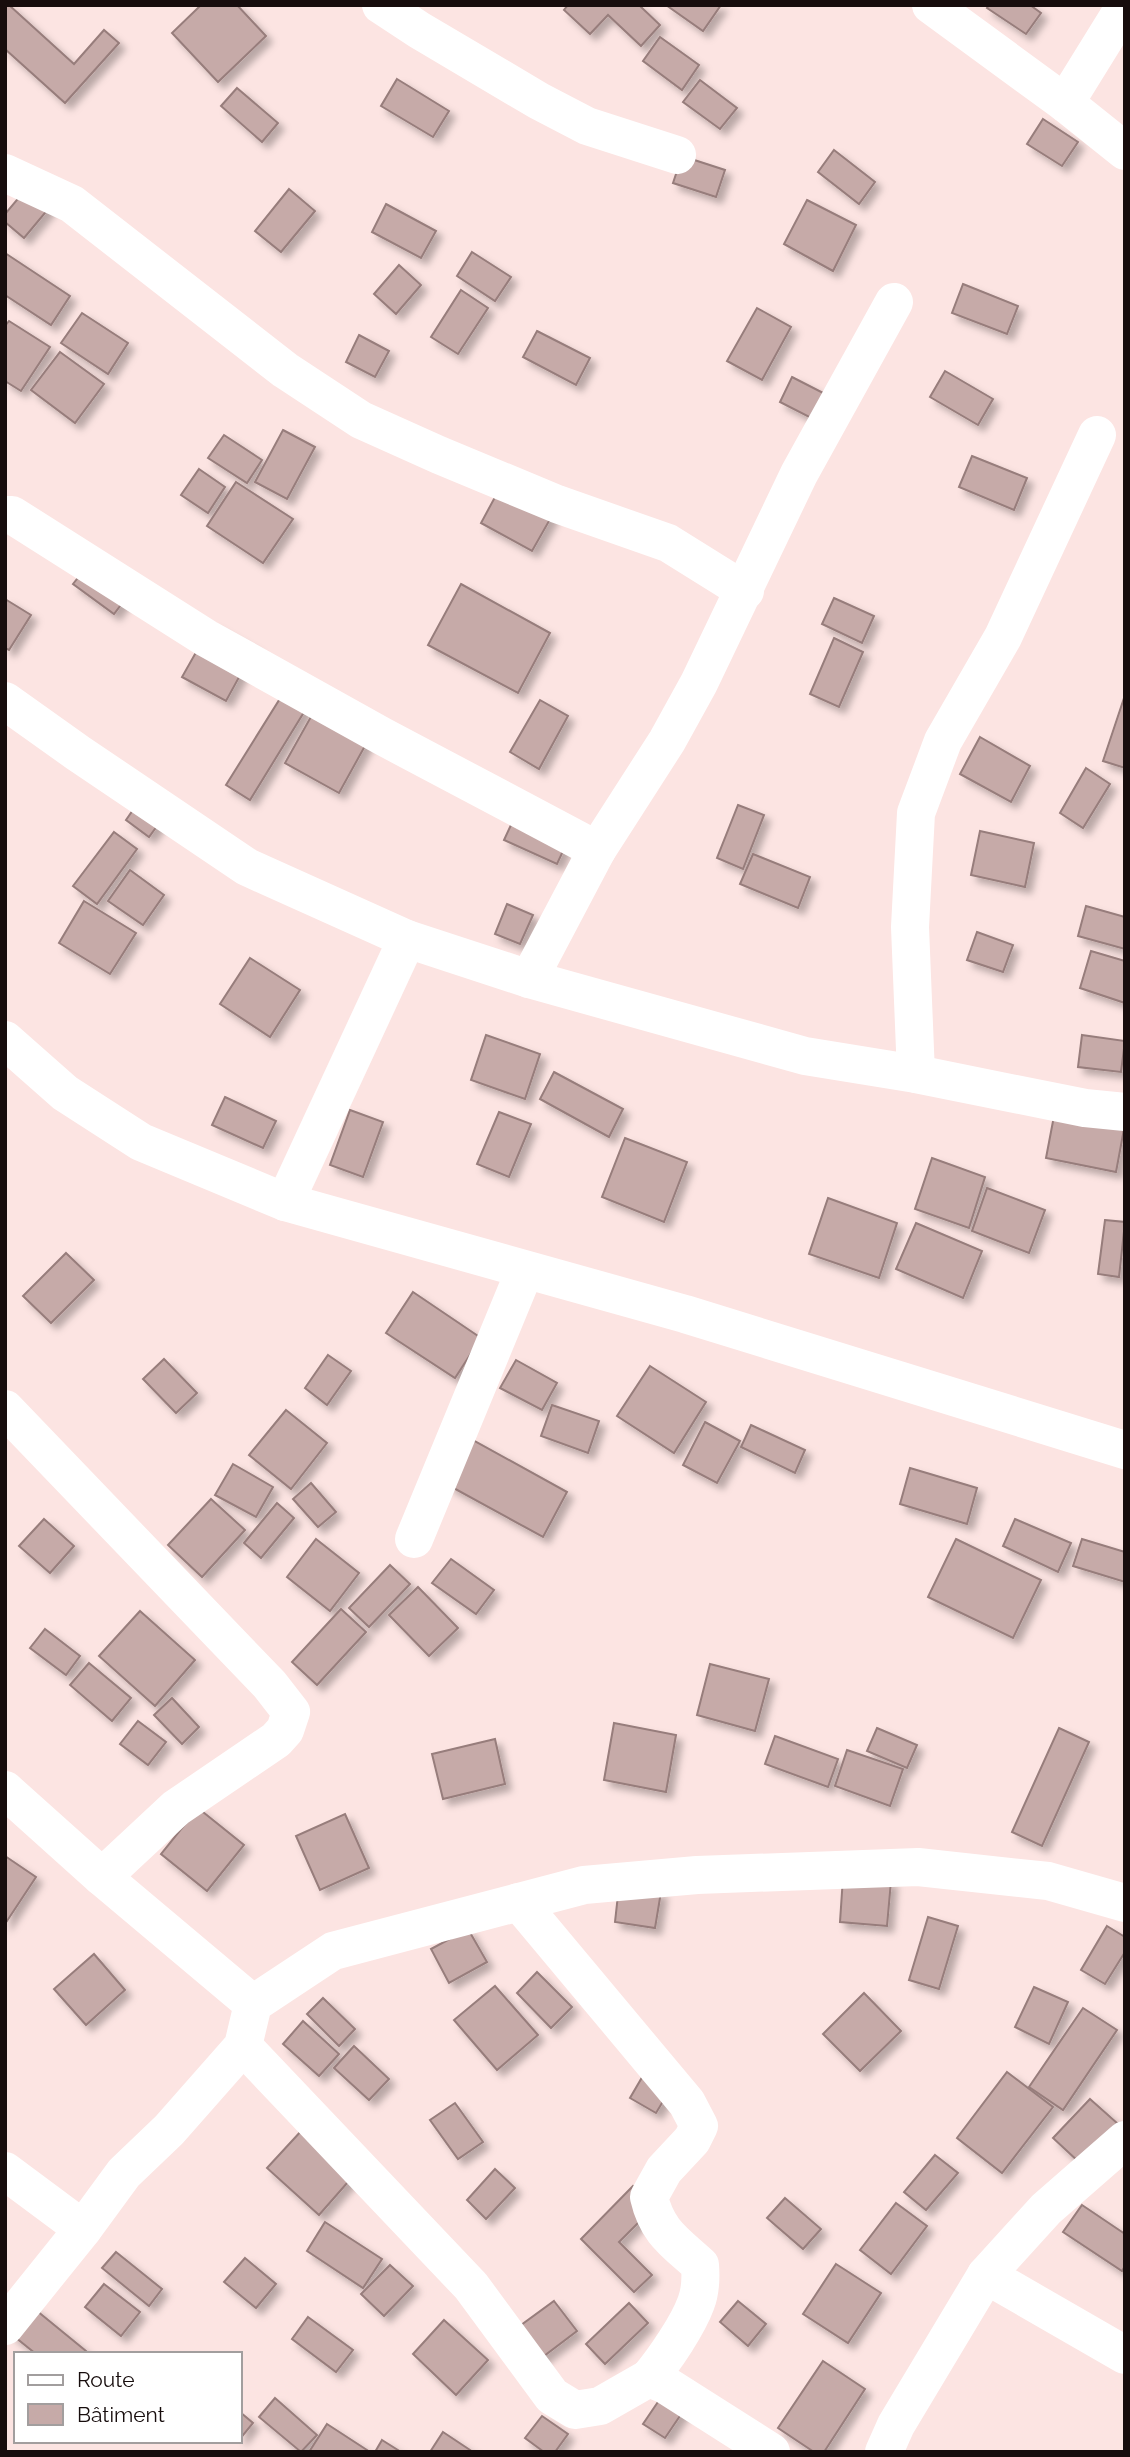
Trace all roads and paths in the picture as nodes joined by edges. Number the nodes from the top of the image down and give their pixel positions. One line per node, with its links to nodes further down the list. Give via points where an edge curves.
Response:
1 (382, 5): 6 (street, via 587,126)
2 (931, 5): 4 (street)
3 (1125, 6): 4 (street)
4 (1065, 103): 5 (street)
5 (1125, 151)
6 (677, 155)
7 (5, 173): 11 (street, via 72,204 285,370 361,420 545,499 668,542)
8 (894, 302): 11 (street, via 799,474)
9 (1097, 435): 17 (street, via 1003,637 943,741 916,813 910,927)
10 (5, 515): 13 (street, via 12,515 206,638)
11 (744, 591): 13 (street, via 667,741)
12 (5, 701): 14 (street, via 247,867)
13 (597, 850): 15 (street)
14 (408, 939): 15 (street); 19 (street)
15 (529, 979): 17 (street, via 805,1055)
16 (5, 1040): 19 (street, via 65,1093 141,1142)
17 (916, 1074): 18 (street, via 1085,1108)
18 (1122, 1102)
19 (285, 1202): 20 (street)
20 (525, 1270): 22 (street, via 685,1314); 23 (street)
21 (5, 1409): 25 (street, via 270,1685 290,1712 285,1731 276,1740 176,1808)
22 (1125, 1450)
23 (414, 1539)
24 (5, 1790): 25 (street)
25 (102, 1877): 28 (street)
26 (519, 1902): 27 (street, via 596,1884 697,1875 918,1867 1048,1881); 28 (street, via 333,1951); 36 (street, via 687,2103 699,2126 649,2197 662,2231 700,2265 701,2284 696,2303)
27 (1125, 1903)
28 (253, 2004): 29 (street)
29 (243, 2046): 32 (street, via 124,2173); 36 (street, via 471,2286 552,2396 575,2410 600,2406)
30 (1125, 2140): 33 (street, via 1046,2209)
31 (5, 2171): 32 (street)
32 (83, 2229): 34 (street)
33 (986, 2275): 35 (street); 38 (street)
34 (5, 2326)
35 (1125, 2356)
36 (649, 2378): 37 (street)
37 (771, 2452)
38 (884, 2452)

